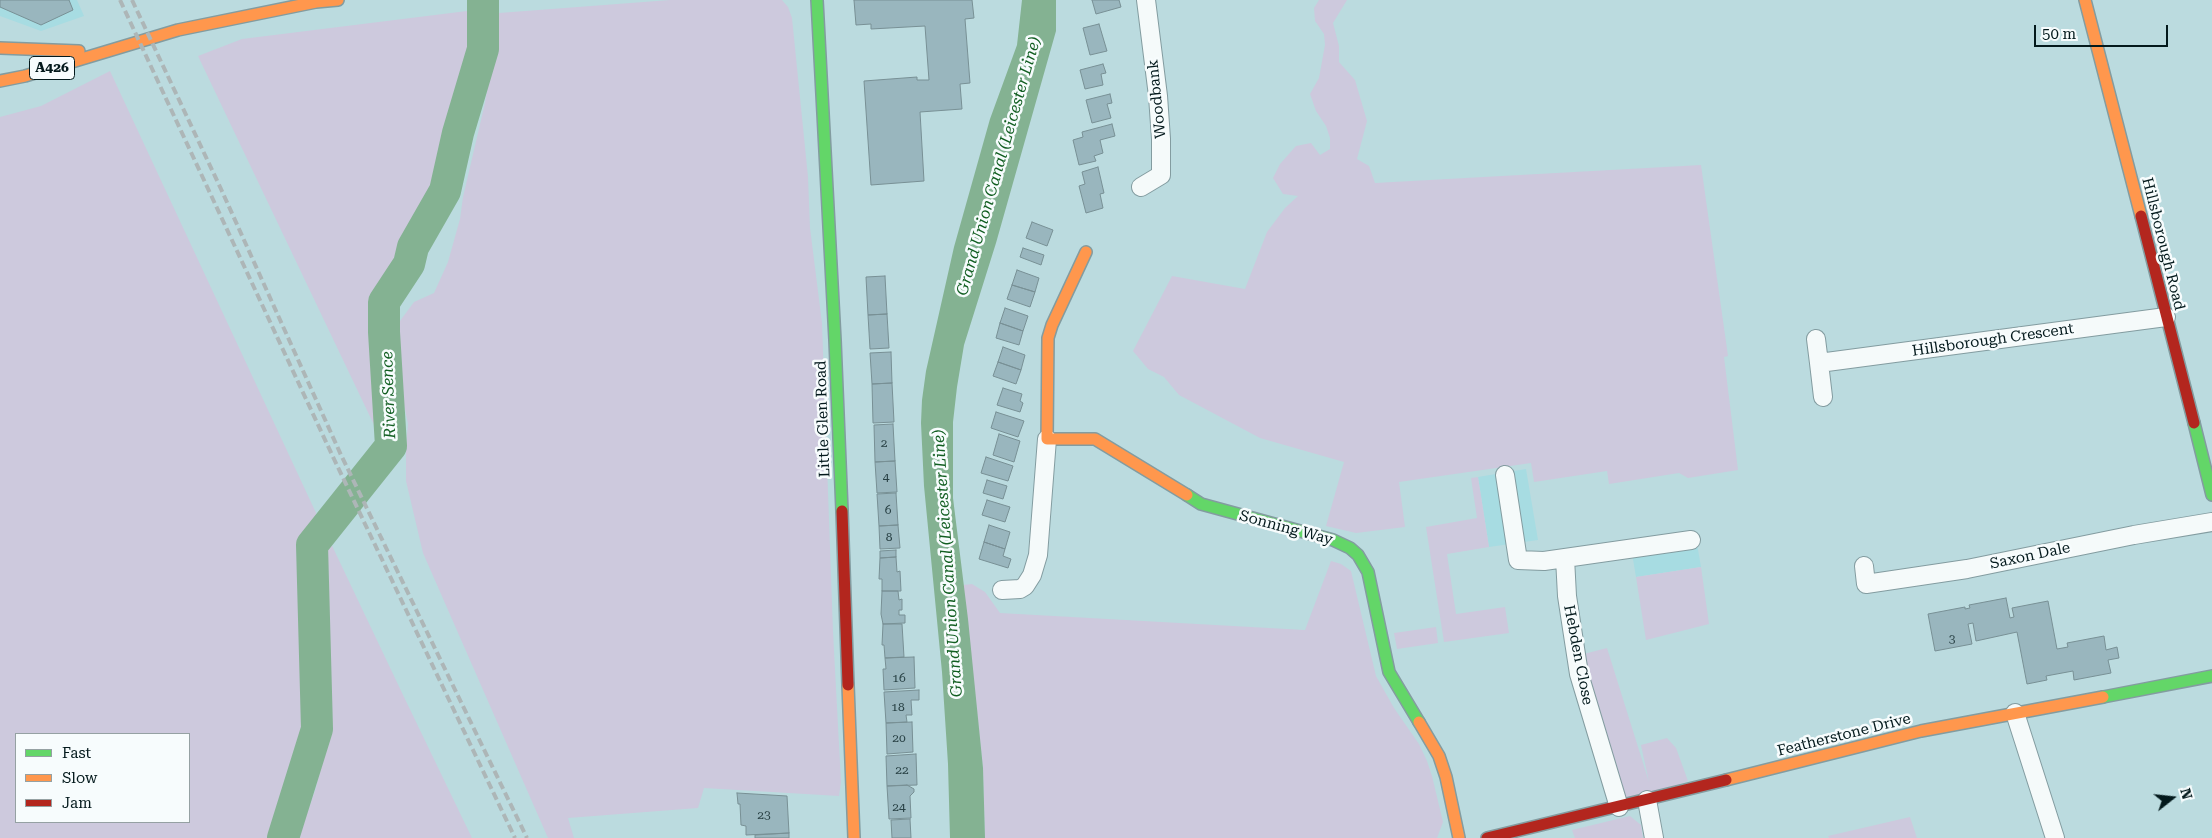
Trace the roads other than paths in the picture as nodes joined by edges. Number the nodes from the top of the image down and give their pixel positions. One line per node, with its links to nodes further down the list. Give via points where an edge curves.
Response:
1 (338, 0): 6 (street, A426, via 178,30)
2 (817, 0): 26 (street, Little Glen Road, via 836,340)
3 (1146, 0): 8 (street, Woodbank, via 1162,139 1161,175)
4 (2085, 0): 10 (street, Hillsborough Road)
5 (0, 48): 6 (street, A426)
6 (103, 52): 7 (street, A426)
7 (0, 81)
8 (1141, 187)
9 (1086, 252): 14 (street, via 1048,338)
10 (2166, 317): 12 (street, Hillsborough Crescent); 16 (street, Hillsborough Road)
11 (1816, 339): 12 (street)
12 (1819, 363): 13 (street)
13 (1823, 397)
14 (1047, 439): 21 (street, via 1038,554 1025,586); 27 (street, Sonning Way, via 1095,439 1201,504 1333,540 1358,555 1368,572 1389,672 1439,756)
15 (1505, 475): 19 (street, via 1518,560)
16 (2212, 496)
17 (2212, 522): 20 (street, Saxon Dale, via 2134,534 1967,569 1866,584)
18 (1690, 540): 19 (street)
19 (1565, 558): 25 (street, Hebden Close, via 1567,596 1579,674)
20 (1864, 566)
21 (1002, 590)
22 (2212, 676): 23 (street, Featherstone Drive)
23 (2014, 713): 24 (street, Featherstone Drive, via 1920,731); 30 (street)
24 (1647, 800): 25 (street, Featherstone Drive); 29 (street)
25 (1619, 807): 28 (street, Featherstone Drive)
26 (854, 838)
27 (1459, 838)
28 (1487, 838)
29 (1654, 838)
30 (2054, 838)

